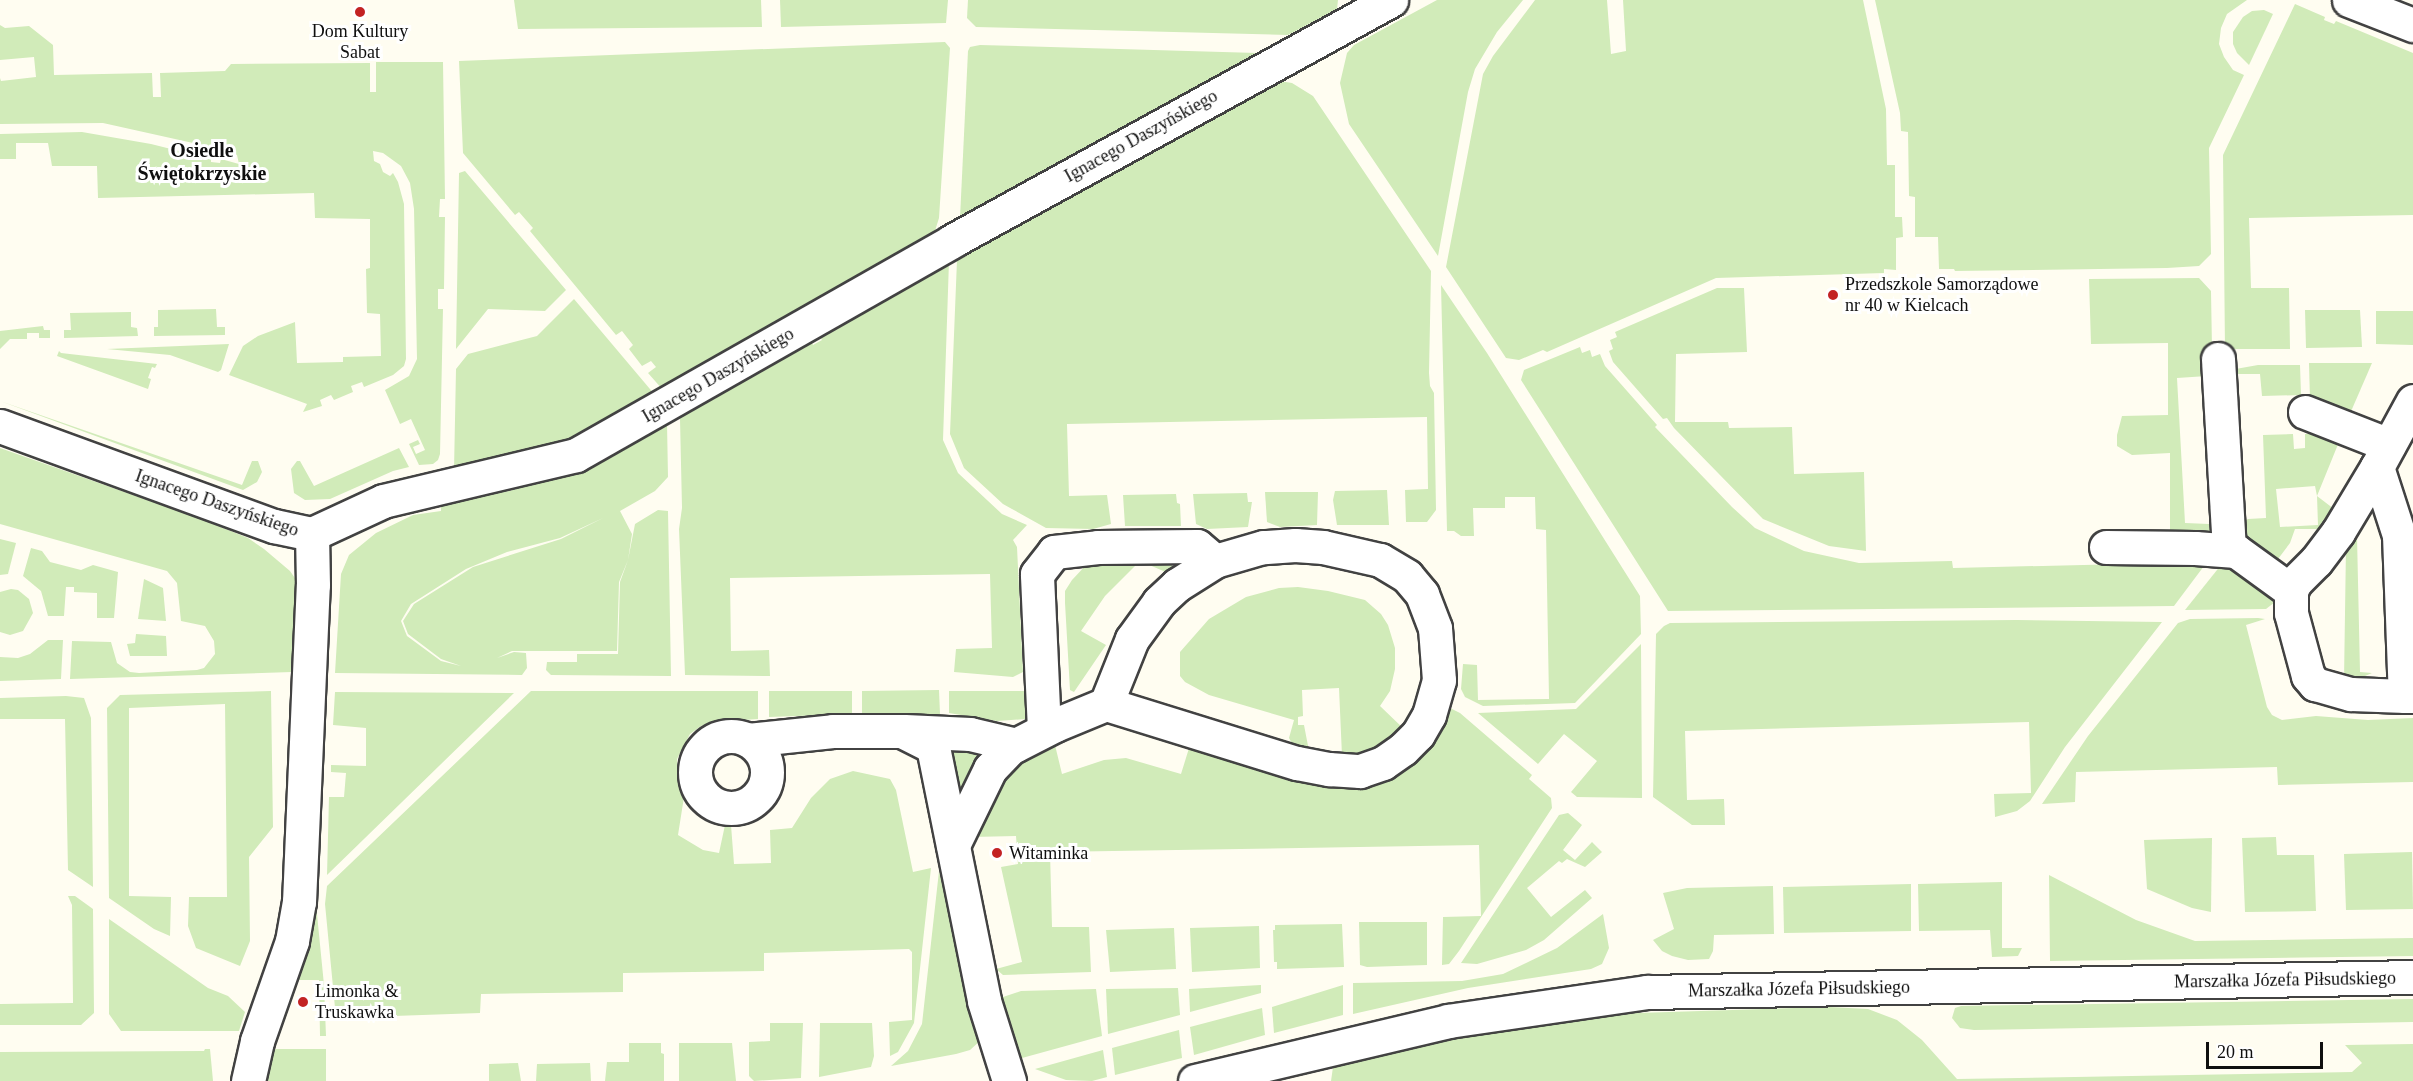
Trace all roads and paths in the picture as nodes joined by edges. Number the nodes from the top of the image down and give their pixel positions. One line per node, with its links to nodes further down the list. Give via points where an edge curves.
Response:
1 (1391, 0): 9 (street, Ignacego Daszyńskiego, via 952,241 576,455 383,501)
2 (2349, 0): 3 (street)
3 (2413, 25)
4 (2218, 359): 11 (street)
5 (2413, 401): 8 (street)
6 (2305, 412): 8 (street)
7 (0, 426): 9 (street, Ignacego Daszyńskiego, via 274,526)
8 (2383, 456): 13 (street, via 2338,531); 14 (street, via 2399,535)
9 (312, 534): 21 (street, via 299,902)
10 (2106, 547): 11 (street)
11 (2229, 550): 13 (street)
12 (1215, 561): 15 (street, via 1177,585 1144,620 1126,651); 15 (street, via 1263,547 1295,544 1380,560 1407,576 1429,608 1439,655 1439,680 1429,715 1418,734 1383,763 1360,771 1329,769 1297,763); 17 (street, via 1197,546 1098,547 1054,552 1037,574)
13 (2291, 591): 14 (street, via 2292,617 2313,682 2351,694)
14 (2409, 696)
15 (1106, 704): 17 (street)
16 (902, 731): 17 (street); 18 (street, via 833,731); 19 (street, via 933,747)
17 (1030, 737): 19 (street, via 990,769)
18 (748, 740)
19 (953, 845): 22 (street, via 984,1001)
20 (2413, 977): 23 (street, Marszałka Józefa Piłsudskiego, via 1647,992 1448,1021)
21 (248, 1081)
22 (1009, 1081)
23 (1195, 1081)

